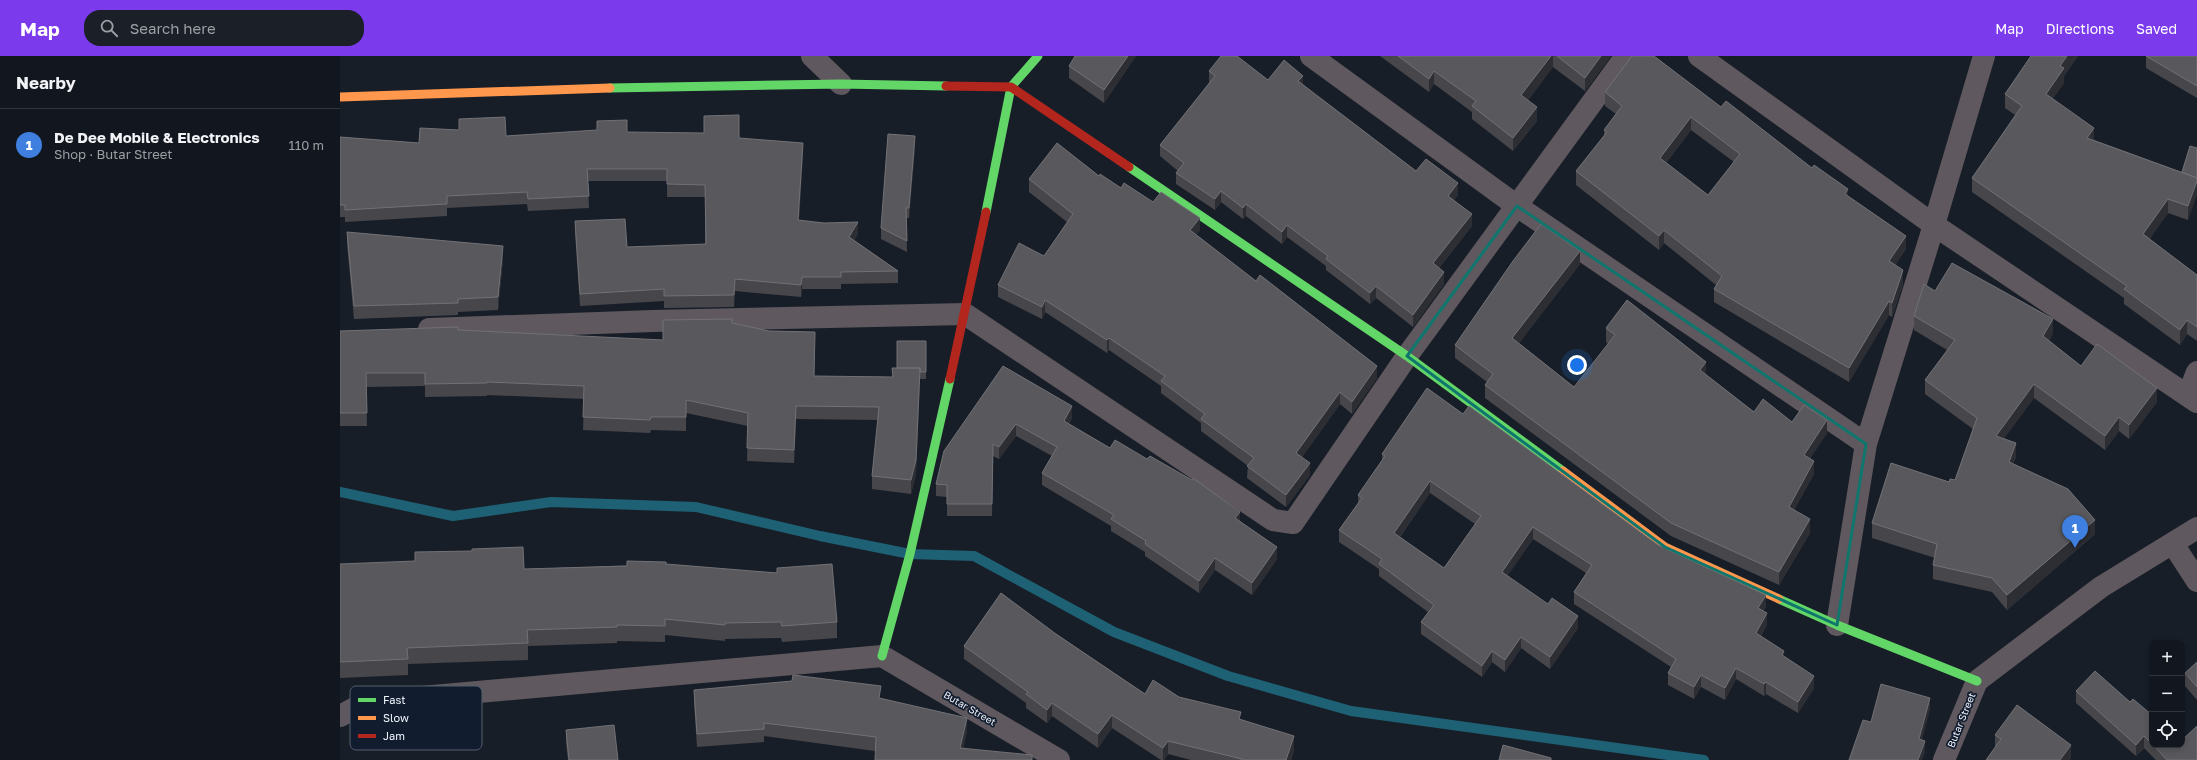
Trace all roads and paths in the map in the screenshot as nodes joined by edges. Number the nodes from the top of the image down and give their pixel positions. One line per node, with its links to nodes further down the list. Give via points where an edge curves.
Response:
1 (812, 56): 7 (street)
2 (1038, 56): 8 (street)
3 (1311, 56): 10 (street)
4 (1626, 56): 10 (street)
5 (1699, 56): 11 (street)
6 (1984, 56): 11 (street)
7 (841, 84): 8 (street); 9 (street)
8 (1011, 87): 12 (street); 14 (street)
9 (340, 97)
10 (1516, 206): 14 (street); 17 (street)
11 (1934, 226): 16 (street); 17 (street)
12 (964, 314): 13 (street); 14 (street, via 1273,520 1293,523); 22 (street, via 910,554)
13 (410, 330)
14 (1407, 356): 21 (street, via 1665,547)
15 (2197, 372): 16 (street)
16 (2193, 399)
17 (1866, 444): 21 (street)
18 (2197, 528): 19 (street)
19 (2173, 544): 20 (street); 23 (street, via 2101,587)
20 (2197, 581)
21 (1837, 625): 23 (street)
22 (882, 656): 24 (street); 27 (street, Butar Street)
23 (1977, 681): 28 (street, Butar Street)
24 (482, 692)
25 (350, 711): 26 (street)
26 (340, 716)
27 (1059, 760)
28 (1944, 760)

